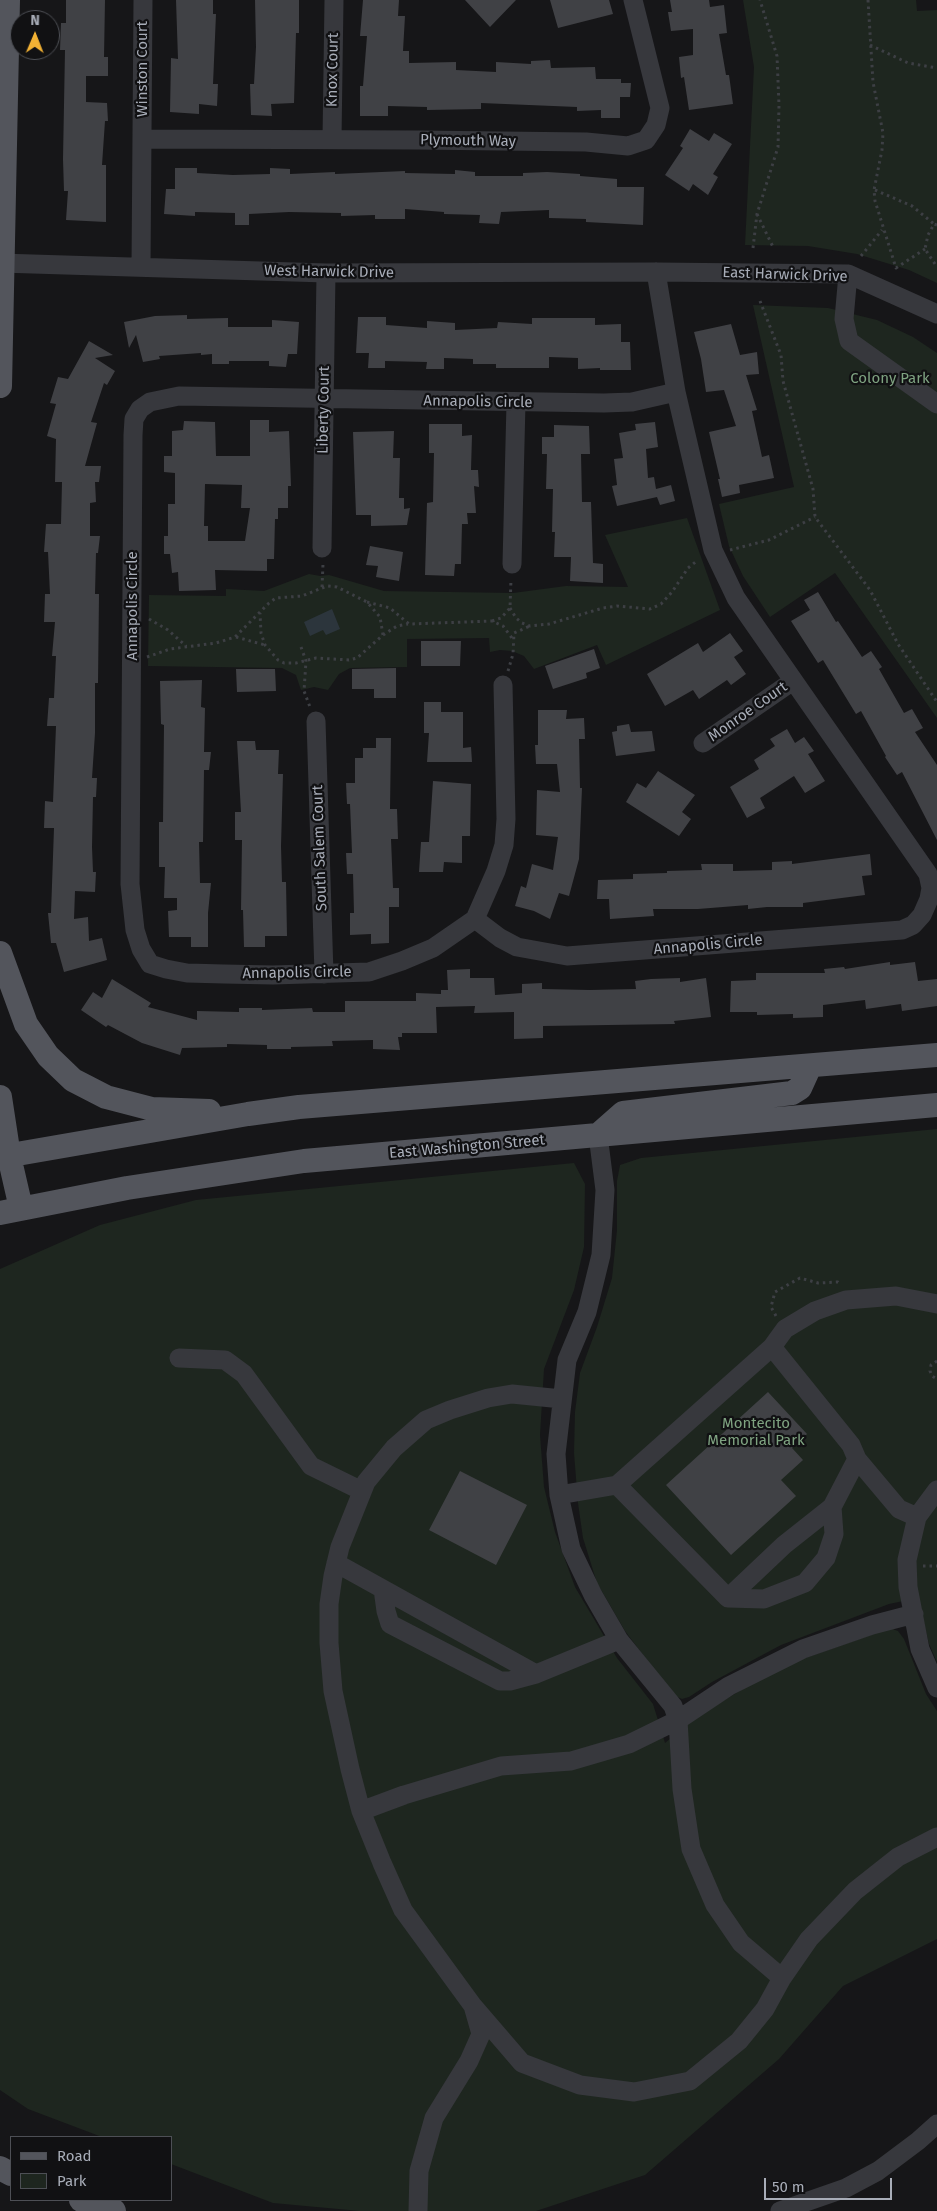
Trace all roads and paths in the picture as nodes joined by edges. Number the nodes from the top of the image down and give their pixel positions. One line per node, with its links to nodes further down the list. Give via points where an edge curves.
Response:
1 (8, 0): 19 (main road)
2 (143, 0): 9 (street, Winston Court)
3 (334, 0): 10 (street, Knox Court)
4 (633, 0): 10 (street, Plymouth Way, via 660,108 656,125 646,140 628,146 586,142)
5 (760, 0): 12 (path, via 777,56 779,113 778,147)
6 (868, 0): 7 (path)
7 (870, 45): 8 (path, via 908,63); 11 (path, via 882,133)
8 (937, 68)
9 (143, 139): 10 (street, Plymouth Way); 20 (street, Winston Court)
10 (332, 139)
11 (874, 190): 13 (path, via 912,206); 14 (path)
12 (757, 214): 15 (path); 16 (path)
13 (936, 225): 17 (path, via 928,235)
14 (883, 230): 17 (path, via 896,268); 18 (path)
15 (753, 248)
16 (774, 249)
17 (925, 249): 21 (path)
18 (861, 256)
19 (1, 263): 20 (street, West Harwick Drive); 27 (main road)
20 (141, 267): 23 (street, West Harwick Drive)
21 (937, 267)
22 (656, 272): 23 (street, West Harwick Drive); 24 (street, East Harwick Drive); 28 (street, Annapolis Circle)
23 (326, 273): 29 (street, Liberty Court)
24 (848, 274): 26 (street, East Harwick Drive); 31 (street, via 844,319 849,341)
25 (760, 301): 32 (path, via 781,355 783,381 813,489)
26 (937, 314)
27 (0, 386)
28 (676, 392): 30 (street, Annapolis Circle, via 632,402); 53 (street, Annapolis Circle, via 713,550 736,598)
29 (325, 398): 30 (street, Annapolis Circle); 33 (street, Liberty Court); 40 (street, Annapolis Circle, via 179,396 150,402 140,409 134,419 133,435)
30 (516, 403): 36 (street)
31 (937, 404)
32 (815, 517): 34 (path, via 769,540); 55 (path, via 870,590 898,644)
33 (322, 548): 37 (path)
34 (728, 550)
35 (699, 560): 44 (path, via 688,568 661,604 650,609 617,606)
36 (512, 564): 39 (path)
37 (322, 588): 38 (path, via 337,587); 41 (path, via 302,596 276,598)
38 (367, 602): 43 (path, via 390,608); 45 (path, via 380,617)
39 (510, 608): 42 (path, via 501,618); 44 (path, via 516,618)
40 (133, 613): 49 (path, via 156,622); 52 (street, Annapolis Circle)
41 (260, 613): 46 (path); 48 (path)
42 (492, 621): 43 (path); 47 (path, via 503,626)
43 (409, 624): 45 (path, via 397,626)
44 (530, 626): 47 (path, via 514,633)
45 (383, 635): 51 (path, via 357,658)
46 (235, 637): 48 (path); 49 (path)
47 (512, 638): 54 (path, via 513,654)
48 (265, 645): 51 (path, via 284,663)
49 (187, 647): 52 (path, via 170,649)
50 (301, 647): 51 (path)
51 (306, 661): 56 (path, via 304,691)
52 (132, 662): 60 (street, Annapolis Circle, via 130,884 136,930 141,949 150,964 187,972)
53 (793, 681): 57 (street, Monroe Court); 58 (street, Annapolis Circle, via 928,874 929,899 913,925 902,930 567,956 517,947)
54 (503, 685): 58 (street, via 504,845)
55 (937, 702)
56 (316, 721): 60 (street, South Salem Court)
57 (703, 743)
58 (475, 918): 60 (street, Annapolis Circle, via 432,948 402,961 369,972)
59 (0, 953): 65 (main road, via 26,1024 48,1056 73,1080 106,1097 152,1109)
60 (324, 974)
61 (937, 1055): 62 (main road)
62 (810, 1066): 65 (main road, via 299,1107); 66 (main road, via 800,1088 792,1093 623,1113)
63 (0, 1097): 67 (main road)
64 (937, 1105): 66 (main road, East Washington Street)
65 (248, 1114): 67 (main road)
66 (598, 1135): 68 (main road, East Washington Street, via 304,1161); 76 (street, via 604,1190 602,1255 587,1312 567,1360)
67 (4, 1157): 68 (main road)
68 (10, 1210)
69 (846, 1300): 70 (street, via 896,1296); 71 (street, via 815,1311); 71 (path, via 838,1282 818,1283 800,1278 775,1292 772,1298 771,1307)
70 (937, 1304)
71 (785, 1329): 72 (street)
72 (772, 1347): 77 (street, via 851,1445); 78 (street)
73 (179, 1358): 80 (street, via 224,1360 244,1374 311,1466)
74 (937, 1361): 75 (path, via 931,1365 930,1371)
75 (937, 1379)
76 (562, 1399): 80 (street, via 512,1394 488,1398 426,1420 394,1448); 81 (street, via 556,1454)
77 (856, 1459): 82 (street); 83 (street, via 899,1509)
78 (617, 1485): 81 (street); 86 (street)
79 (937, 1490): 83 (street)
80 (362, 1491): 84 (street)
81 (559, 1495): 88 (street, via 571,1549)
82 (832, 1507): 86 (street, via 784,1544); 86 (street, via 834,1534 826,1558 805,1583 764,1600)
83 (917, 1517): 87 (street, via 907,1560)
84 (336, 1563): 85 (street); 92 (street, via 329,1604 333,1691)
85 (383, 1590): 89 (street); 89 (street, via 390,1624 500,1681)
86 (728, 1598)
87 (914, 1614): 90 (street, via 920,1649); 91 (street, via 872,1624 803,1649 729,1686)
88 (619, 1640): 89 (street); 91 (street, via 673,1706)
89 (536, 1674)
90 (937, 1688)
91 (678, 1720): 92 (street, via 629,1744 596,1754 571,1761 501,1766); 94 (street, via 682,1789 691,1848 715,1904 740,1943)
92 (361, 1811): 95 (street, via 403,1910)
93 (937, 1837): 94 (street, via 898,1857 855,1891 809,1939)
94 (782, 1978): 95 (street, via 765,2009 739,2041 690,2081 634,2092 580,2085 522,2063)
95 (473, 2006): 99 (street, via 481,2034 434,2118 419,2171)
96 (937, 2124): 100 (street, via 878,2171 846,2188)
97 (85, 2201): 98 (main road)
98 (114, 2211)
99 (418, 2211)
100 (780, 2211)

